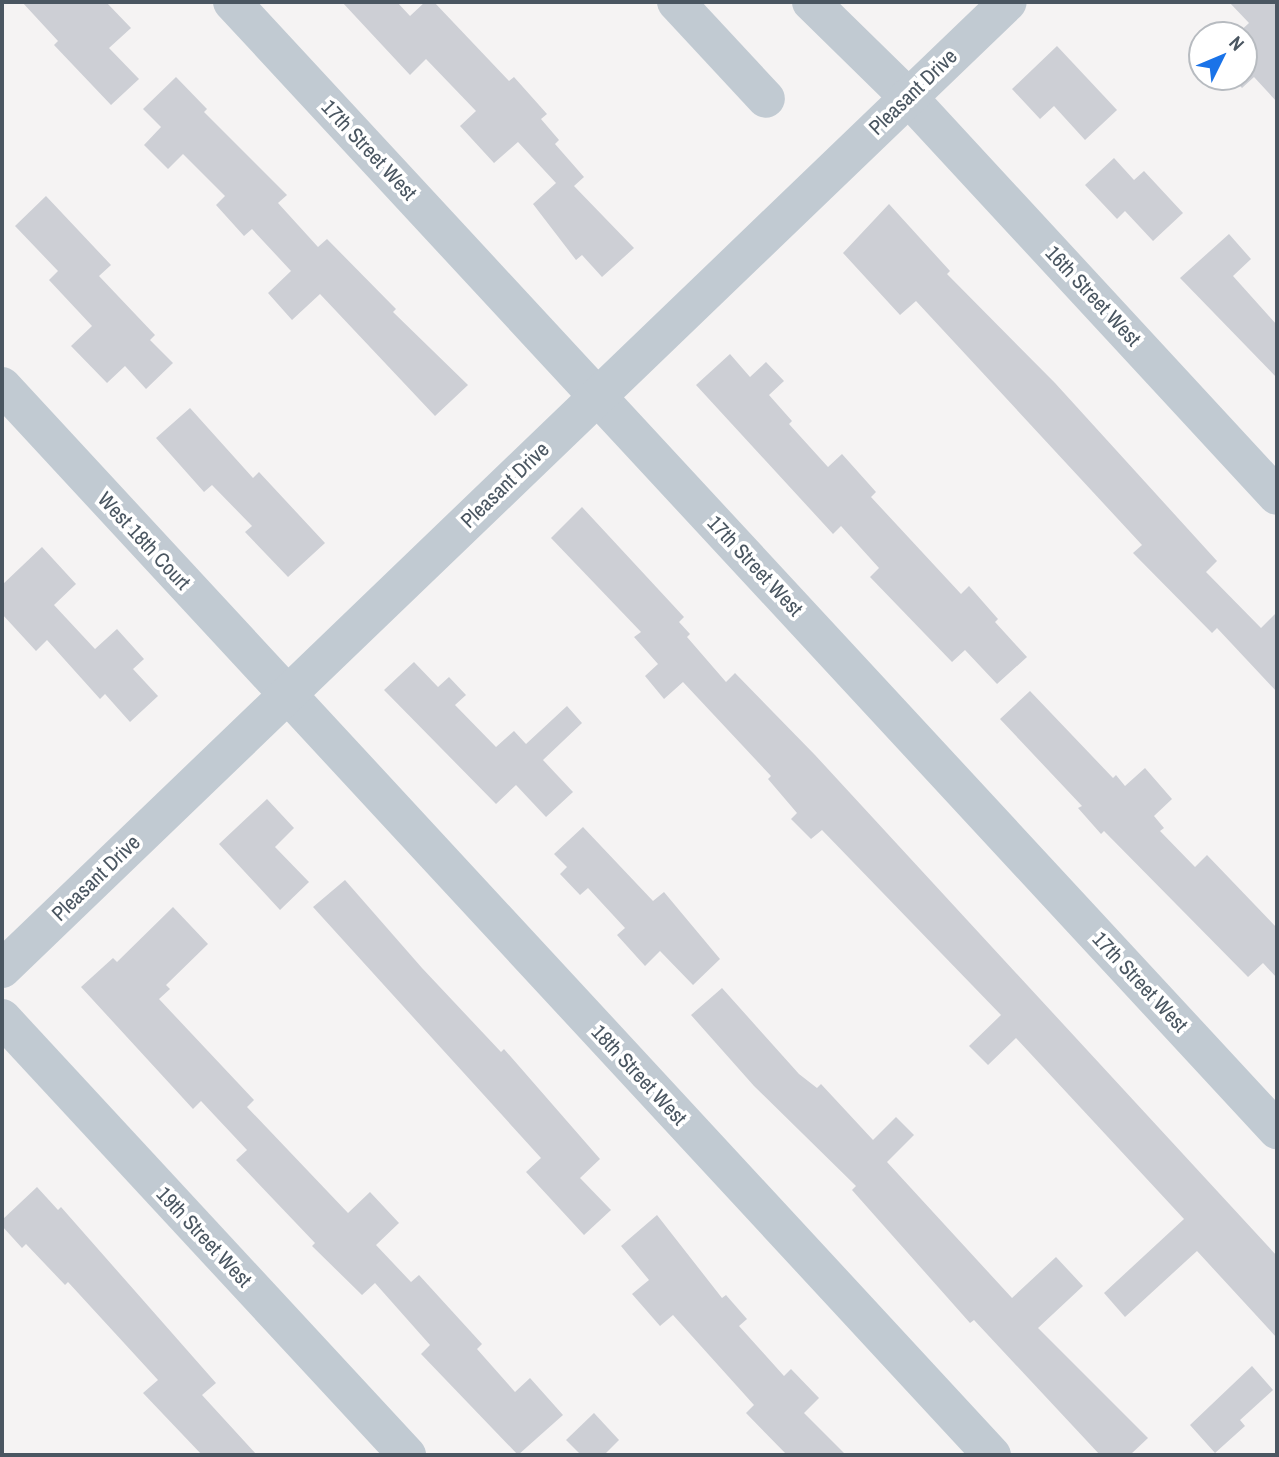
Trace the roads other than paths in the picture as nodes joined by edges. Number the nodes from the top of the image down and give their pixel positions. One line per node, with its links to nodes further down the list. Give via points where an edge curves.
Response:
1 (232, 2): 8 (street, 17th Street West)
2 (676, 2): 6 (street)
3 (811, 2): 5 (street, 16th Street West)
4 (1008, 2): 5 (street, Pleasant Drive)
5 (908, 97): 8 (street, Pleasant Drive); 9 (street, 16th Street West)
6 (766, 99)
7 (2, 386): 10 (street, West 18th Court)
8 (597, 396): 10 (street, Pleasant Drive); 13 (street, 17th Street West)
9 (1277, 495)
10 (286, 695): 11 (street, Pleasant Drive); 15 (street, 18th Street West)
11 (2, 969)
12 (2, 1018): 14 (street, 19th Street West)
13 (1277, 1130)
14 (407, 1455)
15 (992, 1455)

